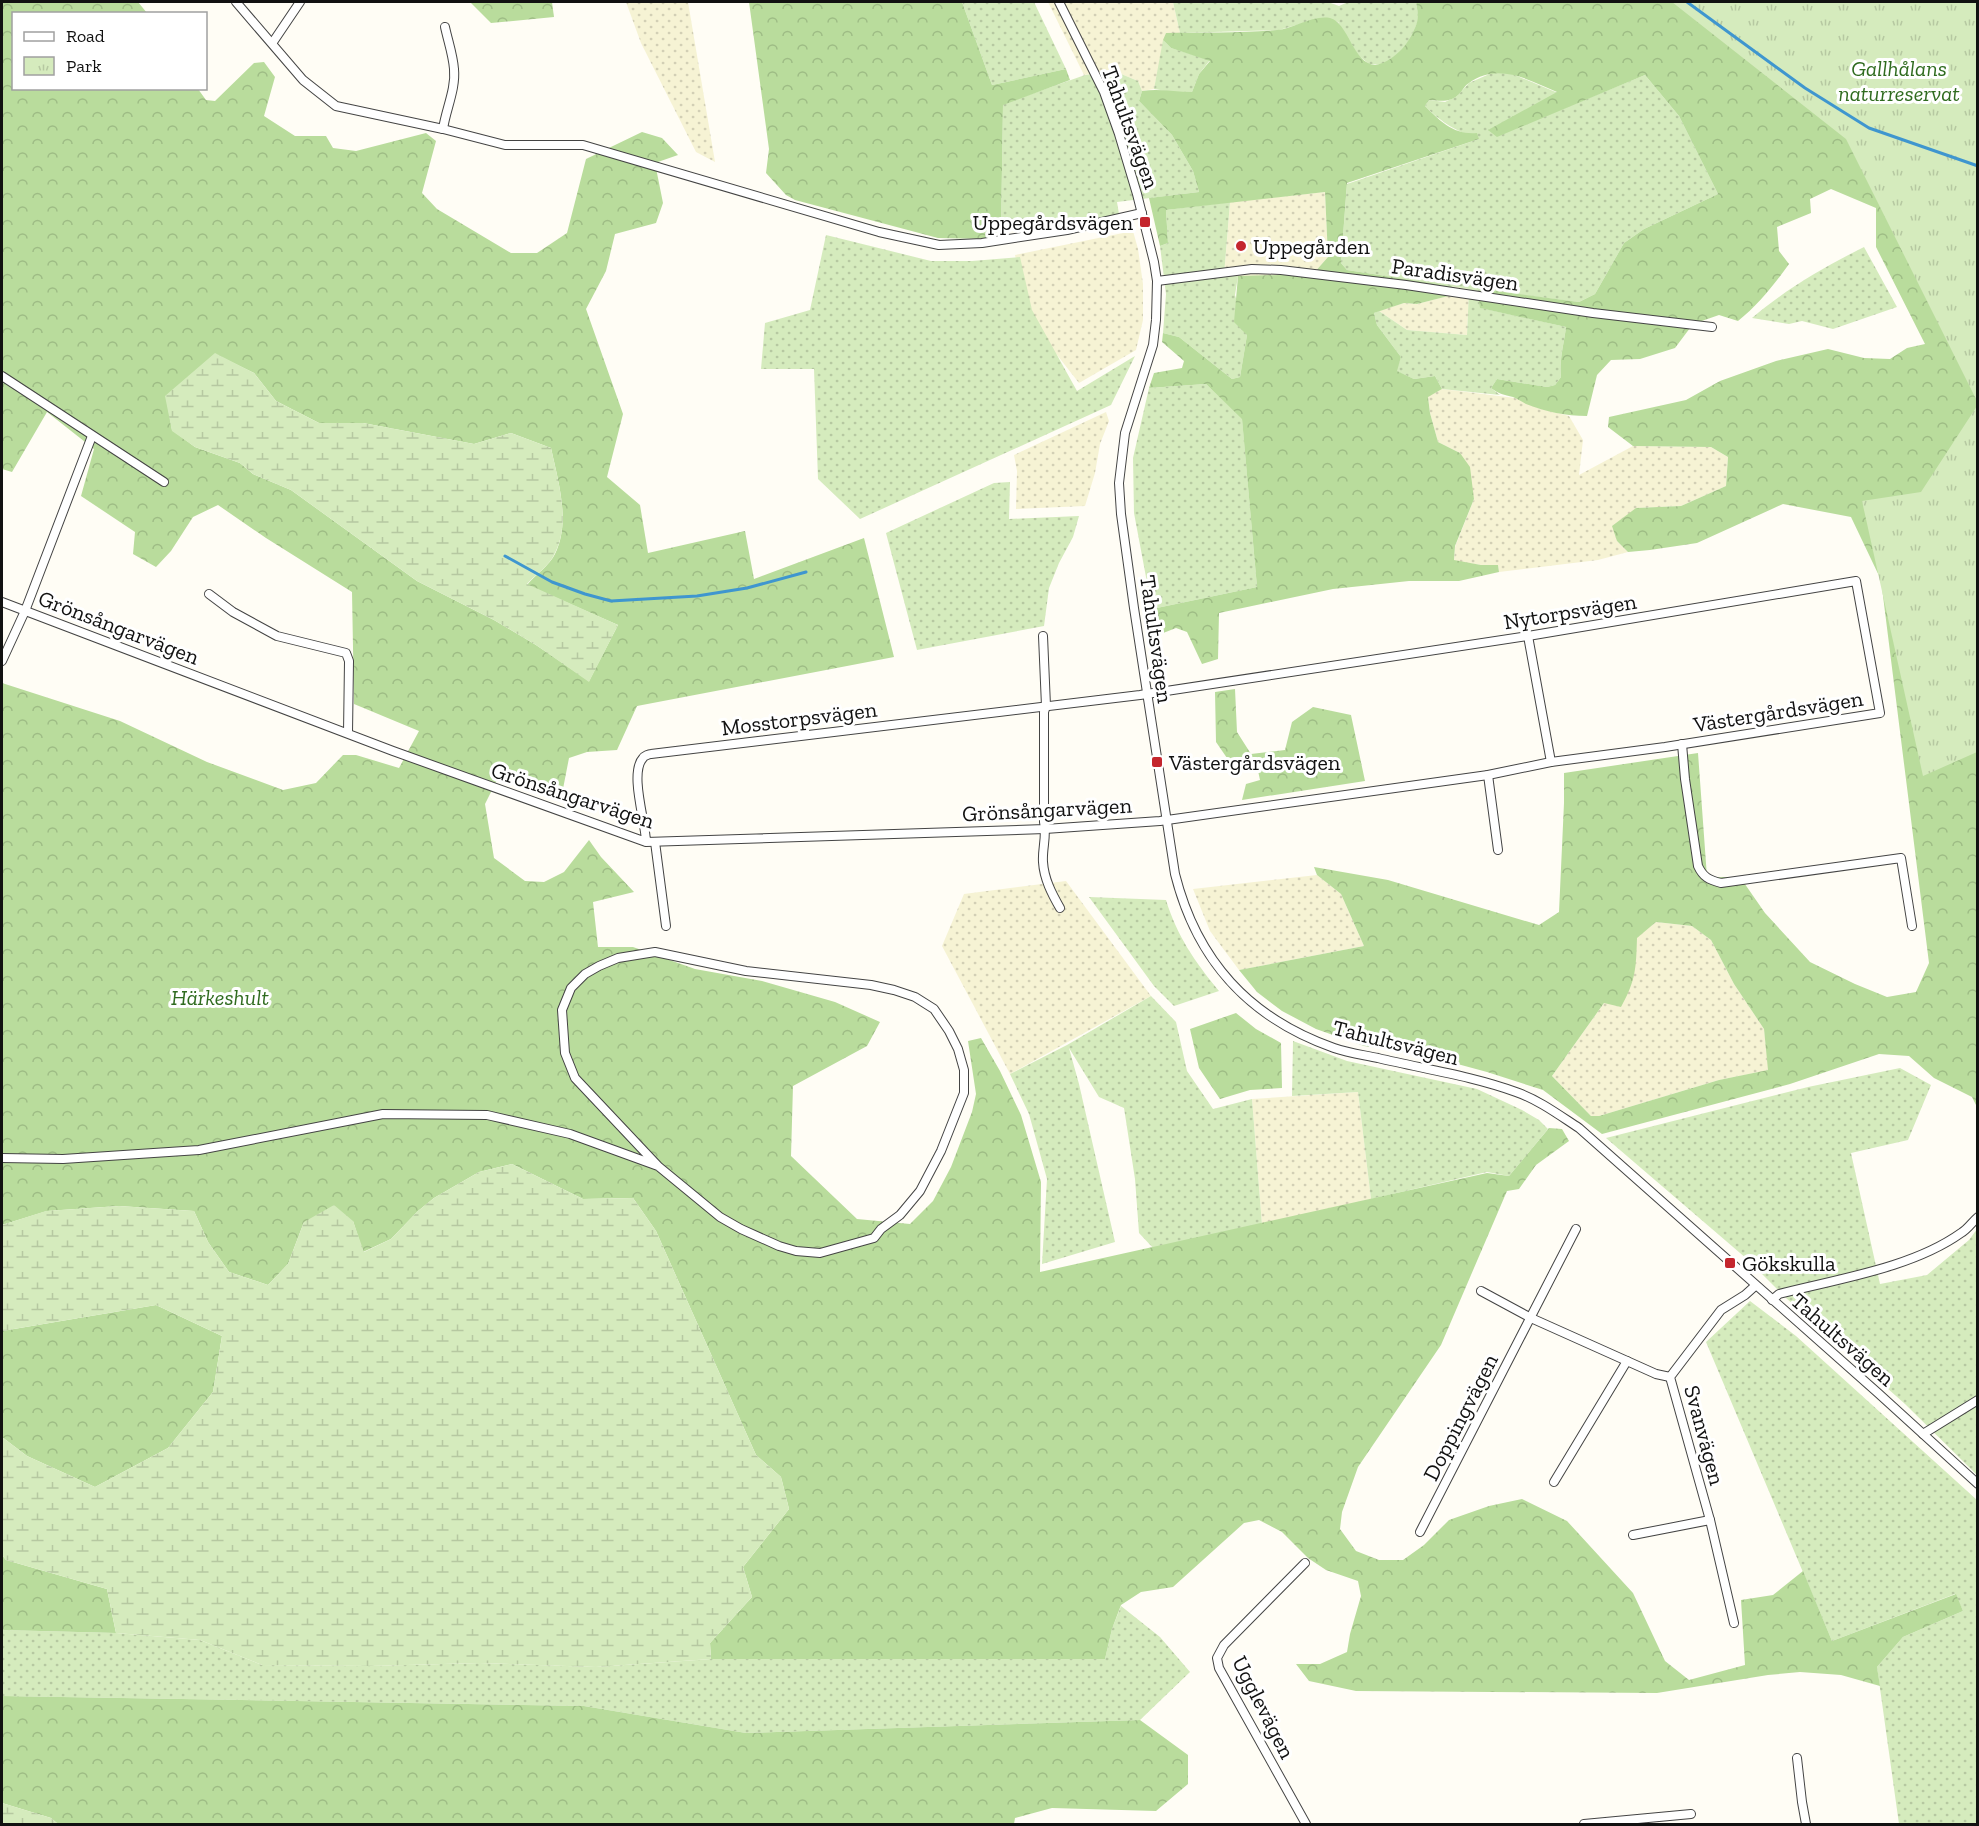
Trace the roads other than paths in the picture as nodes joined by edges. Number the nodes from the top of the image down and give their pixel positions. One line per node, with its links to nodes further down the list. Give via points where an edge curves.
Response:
1 (236, 2): 5 (street)
2 (300, 2): 5 (street)
3 (1059, 2): 7 (street, Tahultsvägen, via 1104,92)
4 (445, 27): 6 (street, via 454,70)
5 (273, 42): 6 (street, via 303,80 336,106)
6 (443, 129): 7 (street, via 505,145 583,145 879,232 939,245 982,243 1066,230)
7 (1142, 213): 8 (street, Tahultsvägen)
8 (1157, 281): 9 (street, Paradisvägen, via 1252,269 1281,270); 20 (street, Tahultsvägen, via 1153,345 1125,433 1119,483)
9 (1712, 327)
10 (2, 376): 11 (street)
11 (92, 436): 12 (street); 15 (street)
12 (164, 482)
13 (209, 594): 23 (street, via 278,636 346,653 350,661)
14 (2, 602): 15 (street, Grönsångarvägen)
15 (25, 611): 18 (street); 23 (street, Grönsångarvägen)
16 (1043, 636): 21 (street)
17 (1528, 636): 19 (street, Nytorpsvägen); 22 (street, Nytorpsvägen, via 1856,581); 25 (street)
18 (2, 662)
19 (1156, 692): 20 (street, Mosstorpsvägen)
20 (1146, 693): 21 (street, Mosstorpsvägen); 27 (street, Tahultsvägen)
21 (1046, 706): 28 (street); 29 (street, Mosstorpsvägen, via 651,754 643,758 638,768)
22 (1880, 713): 24 (street, Västergårdsvägen)
23 (348, 733): 29 (street, Grönsångarvägen)
24 (1682, 744): 25 (street, Västergårdsvägen); 32 (street, Västergårdsvägen, via 1702,875 1721,883 1901,858)
25 (1551, 762): 26 (street, Västergårdsvägen)
26 (1488, 775): 27 (street, Västergårdsvägen); 30 (street)
27 (1166, 820): 28 (street, Grönsångarvägen); 38 (street, Tahultsvägen, via 1181,897 1199,939 1226,977 1258,1007 1283,1024 1335,1048 1475,1079 1518,1092 1548,1107 1579,1128)
28 (1046, 829): 29 (street, Grönsångarvägen); 31 (street, via 1043,863 1048,886)
29 (651, 842): 33 (street, Mosstorpsvägen)
30 (1498, 850)
31 (1060, 909)
32 (1912, 926)
33 (666, 927)
34 (2, 1158): 35 (street, via 63,1159 199,1150 384,1114 487,1115 570,1134)
35 (658, 1166): 35 (street, via 575,1078 565,1053 562,1010 572,988 585,974 618,958 655,952 746,971 871,984 894,990 934,1009 958,1050 964,1070 964,1093 941,1151 920,1191 874,1238 820,1253 778,1246 720,1217)
36 (1977, 1217): 40 (street, via 1964,1232 1905,1261 1779,1294)
37 (1576, 1229): 41 (street, Doppingvägen)
38 (1755, 1286): 40 (street, Tahultsvägen); 43 (street, Svanvägen, via 1721,1310)
39 (1481, 1291): 41 (street)
40 (1772, 1300): 45 (street, Tahultsvägen)
41 (1531, 1318): 42 (street); 49 (street, Doppingvägen)
42 (1627, 1361): 43 (street); 46 (street)
43 (1670, 1377): 48 (street, Svanvägen)
44 (1977, 1400): 45 (street)
45 (1923, 1434): 47 (street, Tahultsvägen)
46 (1554, 1482)
47 (1977, 1484)
48 (1710, 1520): 50 (street, Svanvägen); 52 (street, Svanvägen)
49 (1420, 1532)
50 (1633, 1536)
51 (1305, 1563): 55 (street, Ugglevägen, via 1224,1645 1217,1658)
52 (1734, 1623)
53 (1797, 1758): 57 (street)
54 (1691, 1814): 56 (street)
55 (1306, 1824)
56 (1584, 1824)
57 (1806, 1824)

